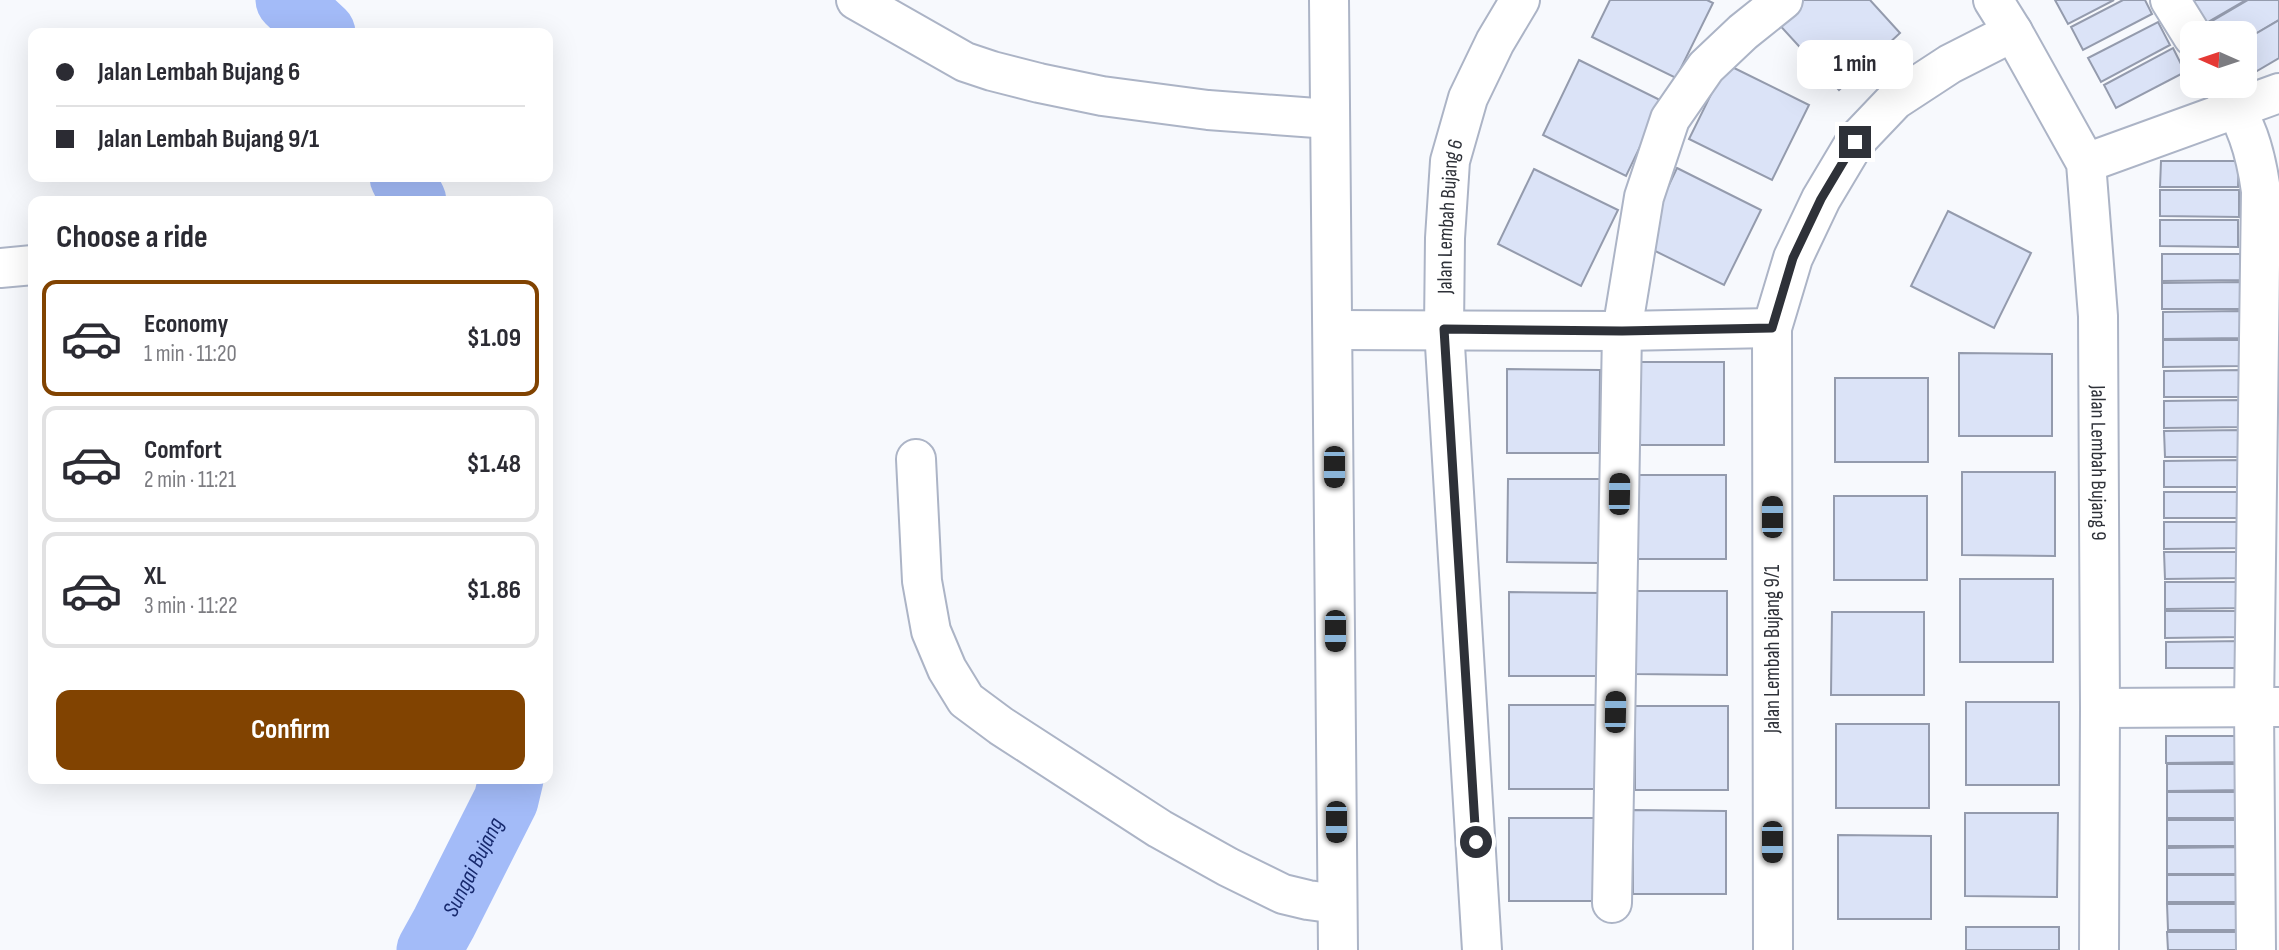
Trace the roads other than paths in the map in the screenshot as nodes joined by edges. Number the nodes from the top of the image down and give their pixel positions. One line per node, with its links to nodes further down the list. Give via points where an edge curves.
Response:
1 (856, 0): 13 (street, via 965,62 1039,83 1208,110)
2 (1329, 0): 13 (street)
3 (1520, 0): 18 (street, Jalan Lembah Bujang 6, via 1468,98 1450,161)
4 (1783, 0): 20 (street, via 1706,67 1670,119 1644,197)
5 (1993, 0): 8 (street, Jalan Lembah Bujang 9)
6 (2170, 0): 7 (street)
7 (2183, 21)
8 (2013, 32): 14 (street, Jalan Lembah Bujang 9); 17 (street, Jalan Lembah Bujang 9/1, via 1950,64 1895,100 1855,142 1793,258)
9 (2279, 93): 10 (street)
10 (2258, 94)
11 (2226, 98): 14 (street)
12 (2231, 98): 22 (street, via 2256,157 2261,191)
13 (1330, 119): 19 (street)
14 (2086, 163): 23 (street, Jalan Lembah Bujang 9, via 2098,316)
15 (28, 265): 16 (street)
16 (0, 268)
17 (1772, 328): 20 (street); 28 (street, Jalan Lembah Bujang 9/1)
18 (1444, 329): 19 (street); 20 (street); 27 (street, Jalan Lembah Bujang 6)
19 (1334, 330): 25 (street)
20 (1622, 331): 24 (street)
21 (916, 459): 25 (street, via 922,581 931,631 966,700 1149,822 1228,867 1283,894)
22 (2267, 707): 23 (street); 30 (street)
23 (2101, 708): 29 (street, Jalan Lembah Bujang 9)
24 (1612, 903)
25 (1337, 904): 26 (street)
26 (1338, 950)
27 (1482, 950)
28 (1773, 950)
29 (2099, 950)
30 (2256, 950)

